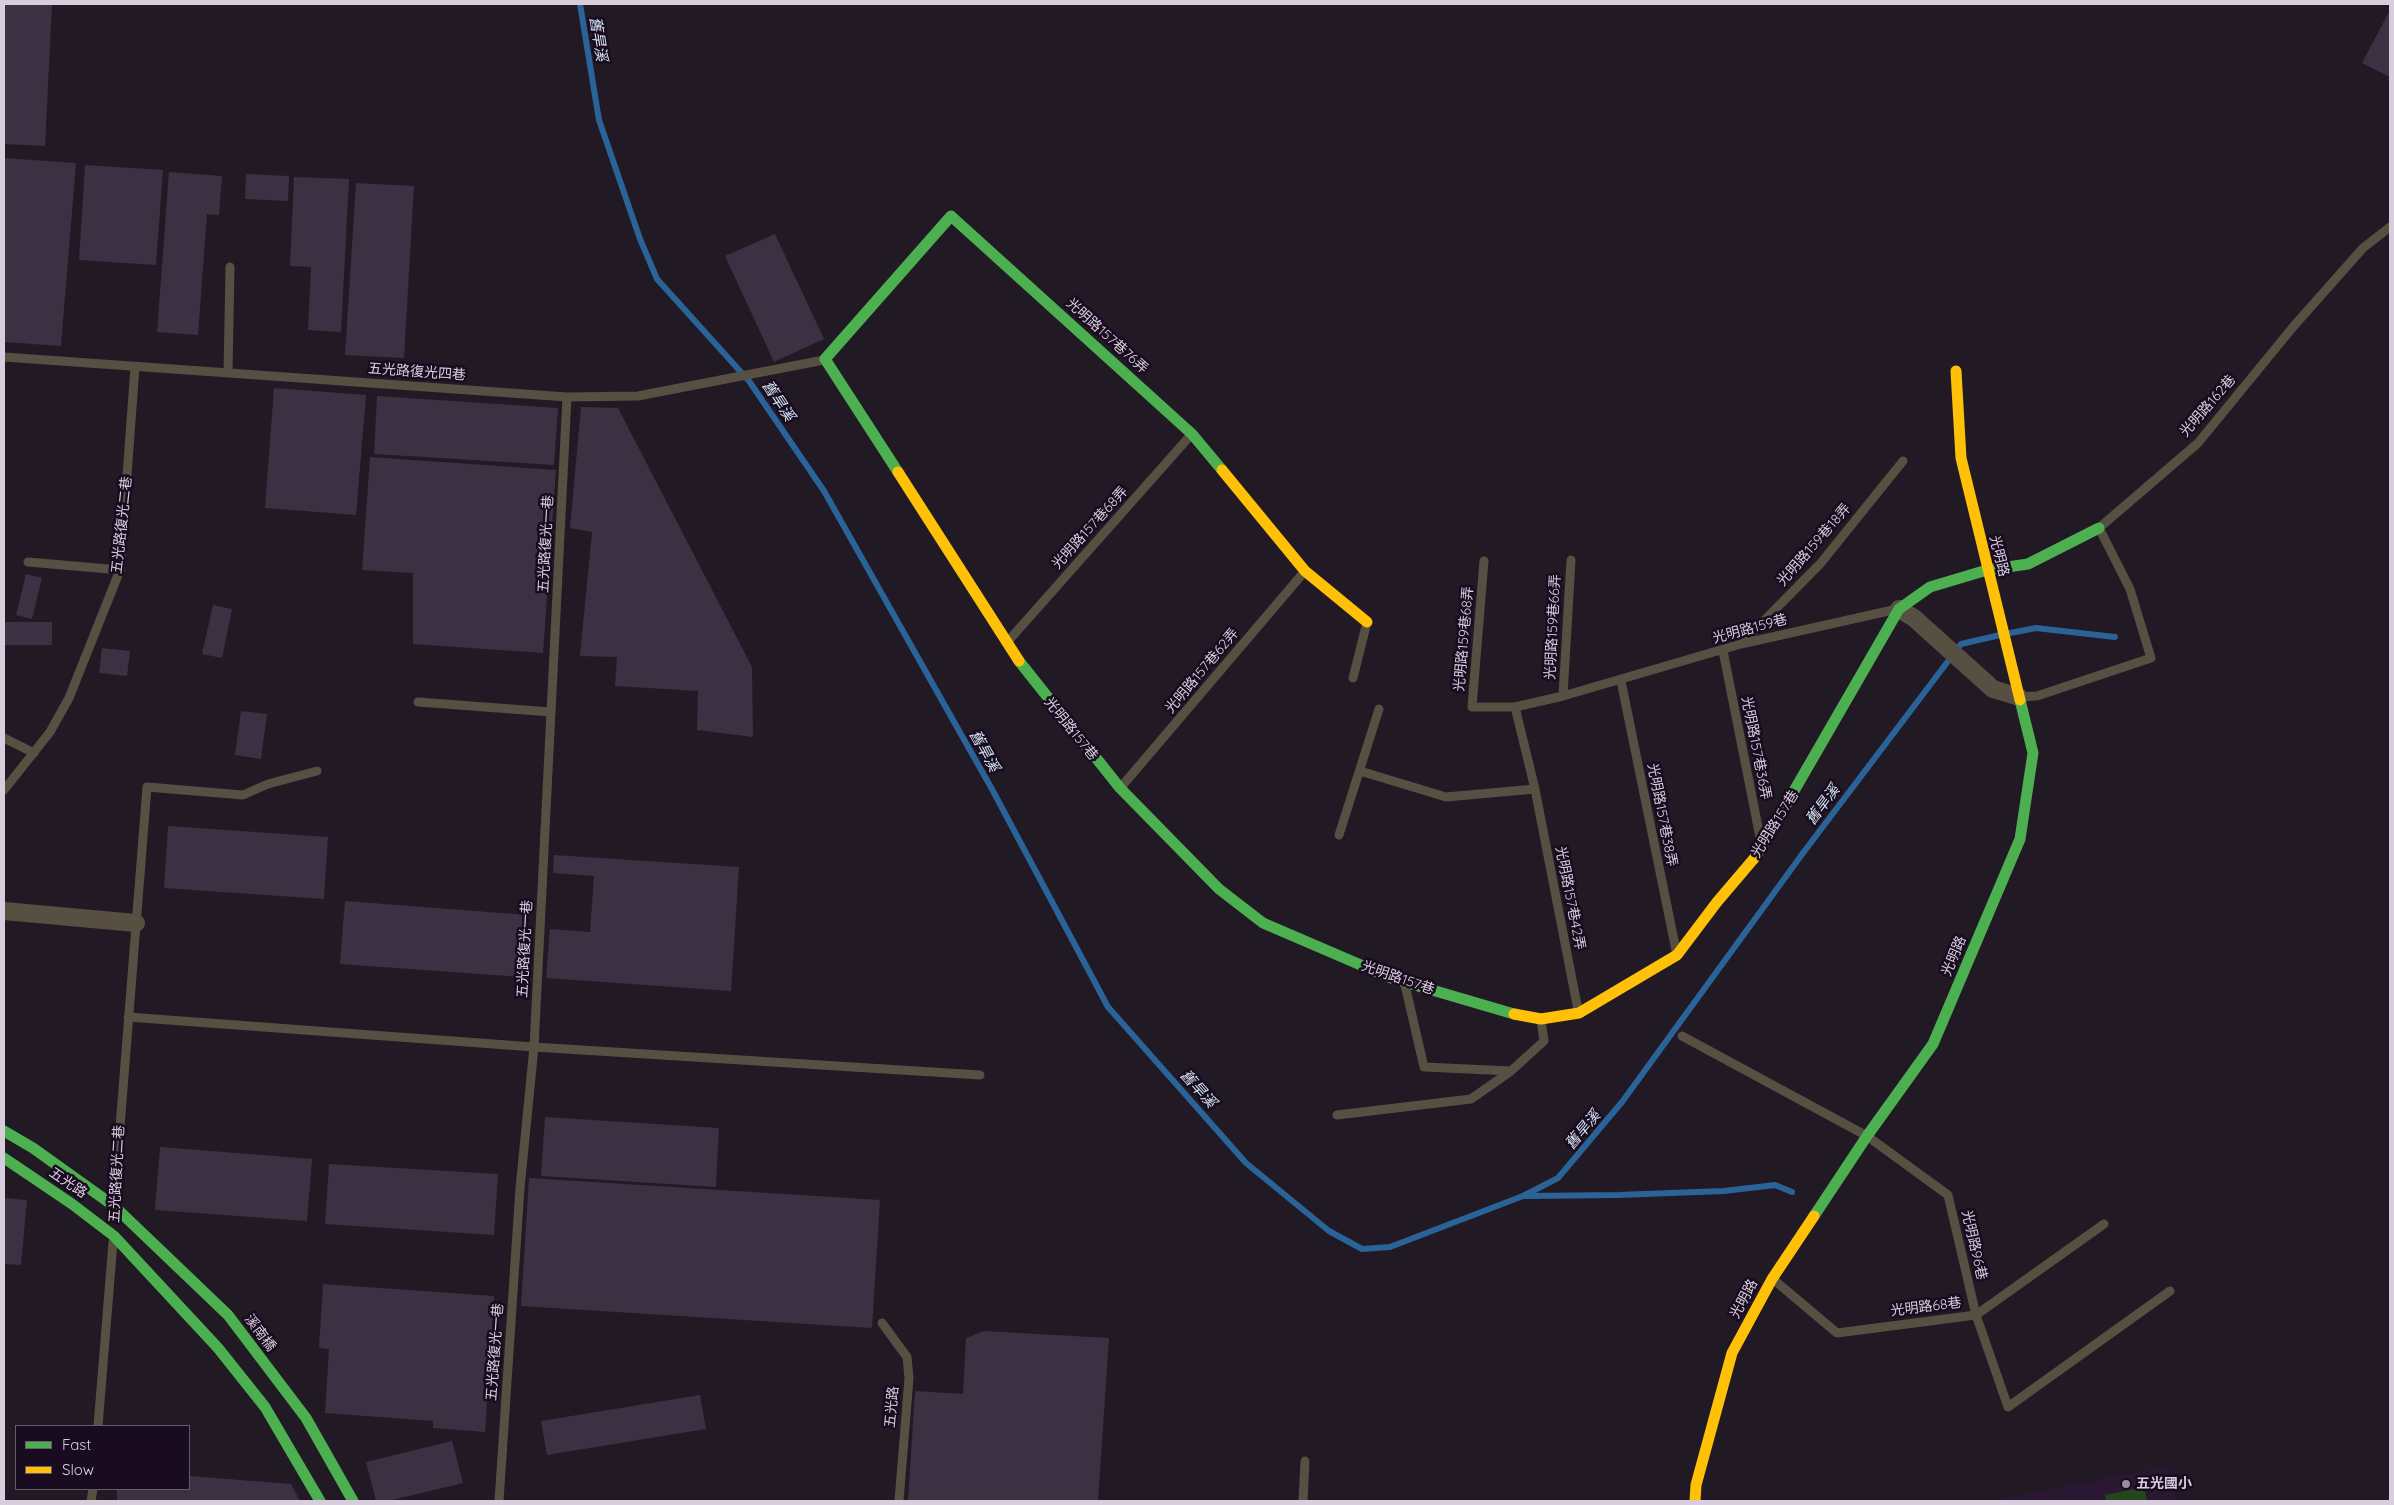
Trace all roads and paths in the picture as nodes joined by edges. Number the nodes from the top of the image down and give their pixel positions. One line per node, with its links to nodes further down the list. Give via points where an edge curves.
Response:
1 (2390, 227): 11 (lane, 光明路162巷, via 2363,248 2198,443)
2 (230, 267): 7 (lane)
3 (4, 357): 5 (lane, 五光路復光四巷)
4 (826, 359): 8 (lane, 五光路復光四巷, via 638,396); 9 (street, 光明路157巷76弄, via 950,216); 20 (street, 光明路157巷)
5 (135, 367): 7 (lane, 五光路復光四巷); 15 (lane, 五光路復光二巷)
6 (1956, 371): 16 (street, 光明路, via 1960,458)
7 (228, 372): 8 (lane, 五光路復光四巷)
8 (567, 396): 30 (lane, 五光路復光一巷)
9 (1192, 434): 17 (street, 光明路157巷76弄); 20 (lane, 光明路157巷68弄)
10 (1903, 460): 21 (lane, 光明路159巷18弄, via 1820,564)
11 (2099, 528): 16 (street, 光明路162巷, via 2028,564); 26 (lane, via 2130,589 2151,658 2037,696)
12 (1571, 560): 25 (lane, 光明路159巷66弄)
13 (1484, 561): 28 (lane, 光明路159巷68弄, via 1472,707)
14 (28, 562): 15 (lane)
15 (120, 570): 32 (lane, 五光路復光二巷, via 70,698)
16 (1987, 570): 18 (street, 光明路159巷, via 1930,586); 26 (street, 光明路)
17 (1305, 571): 19 (street, 光明路157巷76弄); 35 (lane, 光明路157巷62弄)
18 (1906, 614): 21 (lane, 光明路159巷); 26 (street, via 1993,689); 39 (street, 光明路157巷)
19 (1367, 622): 23 (lane)
20 (1008, 641): 35 (street, 光明路157巷, via 1024,670)
21 (1741, 644): 22 (lane, 光明路159巷)
22 (1723, 651): 24 (lane, 光明路159巷); 39 (lane, 光明路157巷36弄)
23 (1353, 678)
24 (1621, 681): 25 (lane, 光明路159巷); 42 (lane, 光明路157巷38弄)
25 (1563, 696): 28 (lane, 光明路159巷)
26 (2019, 697): 53 (street, 光明路, via 2033,753 2020,839 1933,1044)
27 (418, 702): 30 (lane)
28 (1515, 707): 36 (lane, 光明路157巷42弄)
29 (1379, 709): 34 (lane)
30 (551, 712): 48 (lane, 五光路復光一巷)
31 (4, 738): 32 (lane)
32 (34, 753): 37 (lane, 五光路復光二巷)
33 (316, 771): 41 (lane, 五光路復光二巷, via 268,784 243,795 147,788)
34 (1360, 771): 36 (lane, via 1446,798); 38 (lane)
35 (1120, 788): 43 (street, 光明路157巷, via 1219,889 1263,923)
36 (1535, 789): 44 (lane, 光明路157巷42弄)
37 (4, 790)
38 (1339, 835)
39 (1762, 850): 42 (street, 光明路157巷)
40 (4, 911): 41 (street)
41 (136, 923): 45 (lane, 五光路復光二巷)
42 (1676, 955): 44 (street, 光明路157巷)
43 (1405, 982): 46 (street, 光明路157巷); 49 (lane, via 1424,1067)
44 (1579, 1012): 46 (street, 光明路157巷)
45 (128, 1017): 48 (lane); 55 (lane, 五光路復光二巷)
46 (1541, 1020): 49 (lane, via 1544,1042)
47 (1682, 1036): 53 (lane, 光明路96巷)
48 (534, 1047): 50 (lane); 66 (lane, 五光路復光一巷, via 520,1188)
49 (1511, 1071): 51 (lane, via 1472,1099)
50 (980, 1075)
51 (1337, 1116)
52 (4, 1131): 55 (street, 五光路, via 33,1148)
53 (1867, 1136): 58 (street, 光明路); 60 (lane, 光明路96巷, via 1948,1195)
54 (4, 1158): 57 (street, 五光路)
55 (114, 1211): 65 (street, 溪南橋, via 228,1315 306,1418)
56 (2104, 1224): 60 (lane, 光明路68巷)
57 (114, 1231): 62 (lane, 五光路復光二巷); 64 (street, via 218,1348 265,1407)
58 (1772, 1279): 60 (lane, 光明路68巷, via 1837,1333); 69 (street, 光明路, via 1732,1353 1696,1485)
59 (2170, 1291): 60 (lane, 光明路96巷, via 2008,1407)
60 (1976, 1315)
61 (882, 1323): 67 (lane, 五光路, via 907,1357 909,1378)
62 (98, 1425)
63 (1305, 1461): 68 (lane)
64 (320, 1501)
65 (353, 1501)
66 (499, 1501)
67 (899, 1501)
68 (1303, 1501)
69 (1695, 1501)

